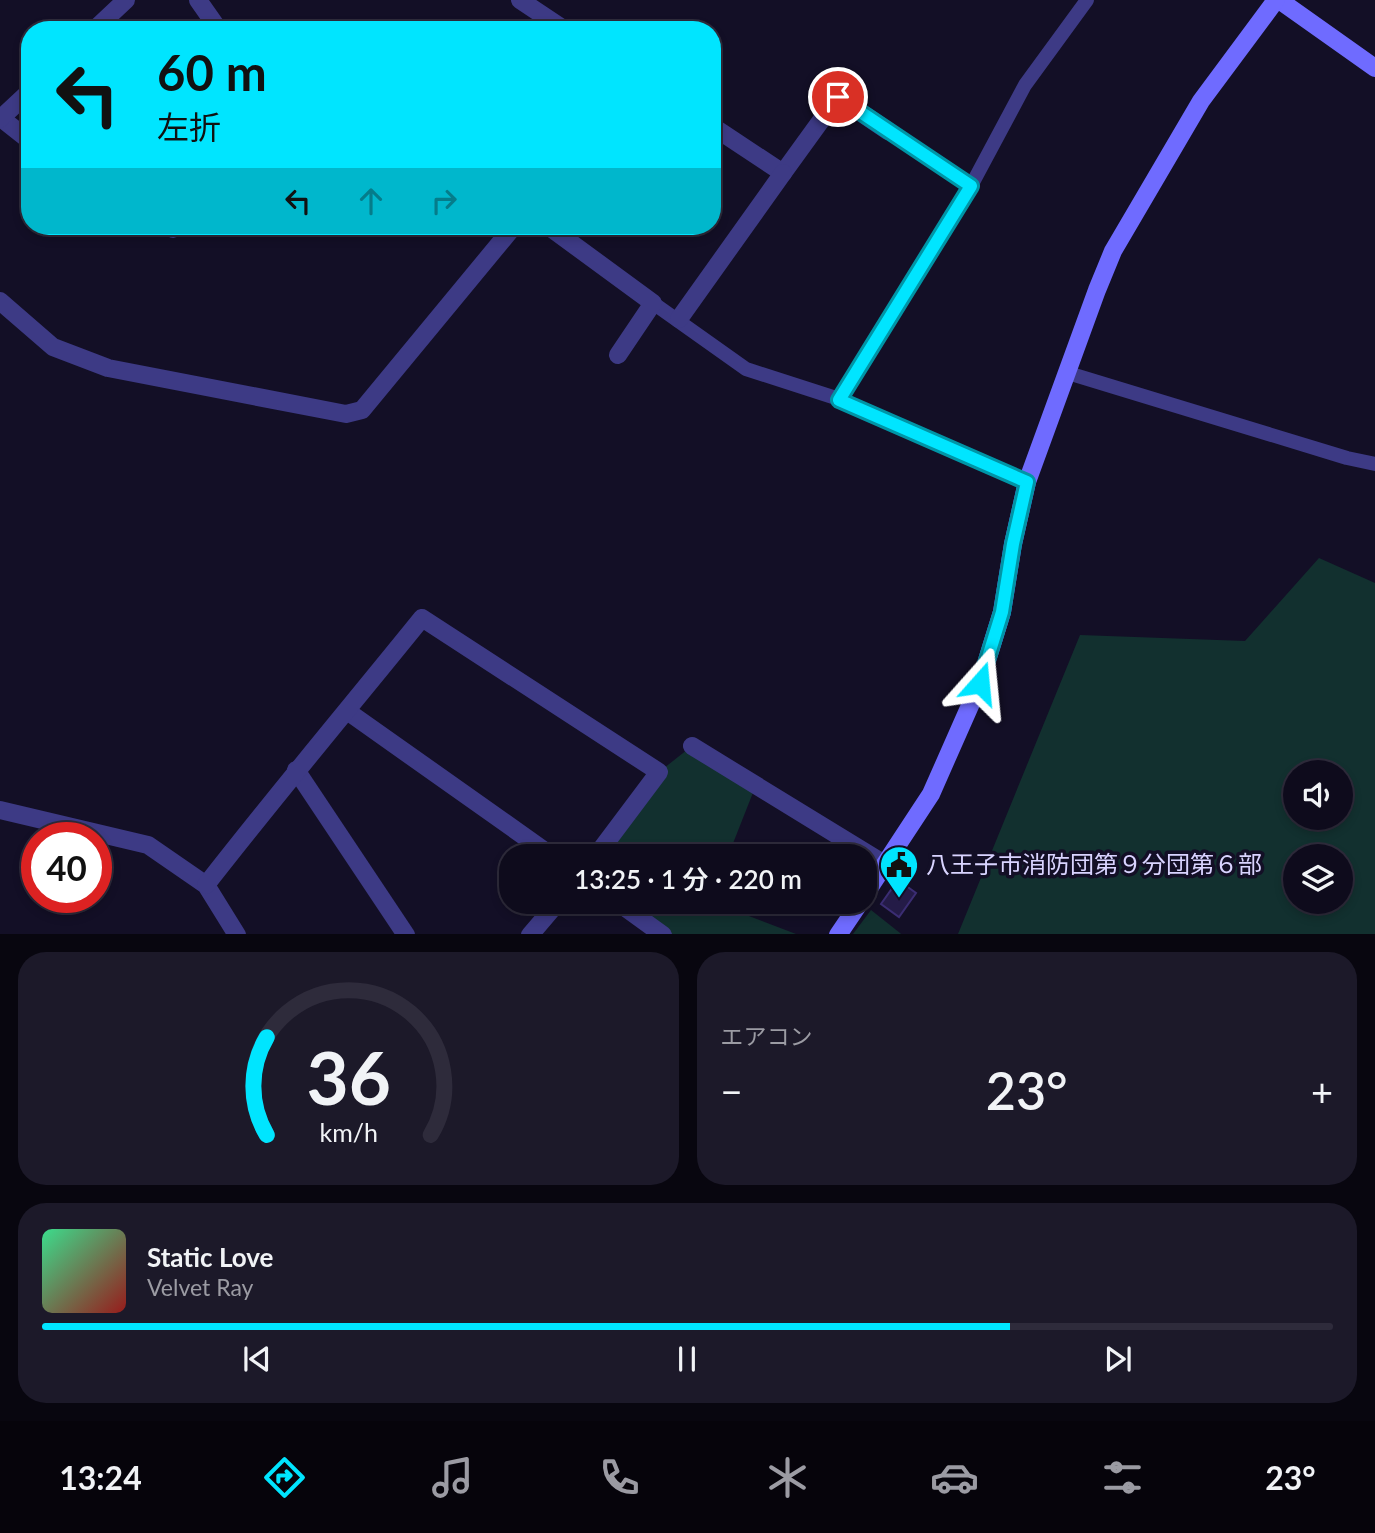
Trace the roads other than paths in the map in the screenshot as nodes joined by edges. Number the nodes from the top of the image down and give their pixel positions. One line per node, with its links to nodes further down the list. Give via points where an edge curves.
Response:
1 (125, 0): 6 (street)
2 (198, 0): 7 (street)
3 (520, 0): 8 (street)
4 (1087, 0): 16 (lane, via 1024,85)
5 (1277, 0): 9 (street); 23 (street, via 1201,101 1119,240)
6 (103, 21)
7 (213, 21)
8 (552, 21)
9 (1375, 68)
10 (21, 100): 11 (street)
11 (1, 119): 14 (street)
12 (888, 131): 15 (street, via 838,97); 16 (lane)
13 (721, 132): 15 (street)
14 (21, 134)
15 (783, 173): 21 (street)
16 (971, 186): 24 (lane)
17 (507, 235): 19 (street, via 362,410 346,414 108,368 53,347)
18 (560, 235): 20 (street)
19 (0, 301)
20 (653, 303): 21 (lane); 22 (street)
21 (679, 319): 24 (lane, via 746,369)
22 (618, 355)
23 (1068, 373): 25 (lane); 26 (street)
24 (839, 400): 26 (lane)
25 (1375, 464)
26 (1027, 482): 33 (street, via 1002,612 980,683 931,794)
27 (347, 711): 29 (street); 31 (street); 32 (street, via 422,618 659,772)
28 (692, 746): 33 (street)
29 (296, 770): 35 (street); 40 (street)
30 (5, 816): 35 (street, via 148,845)
31 (535, 844)
32 (605, 844)
33 (886, 865): 34 (street)
34 (877, 878)
35 (206, 885): 39 (street)
36 (548, 914): 41 (street)
37 (635, 914): 42 (street)
38 (852, 914): 43 (street)
39 (237, 934)
40 (406, 934)
41 (530, 934)
42 (663, 934)
43 (838, 934)

